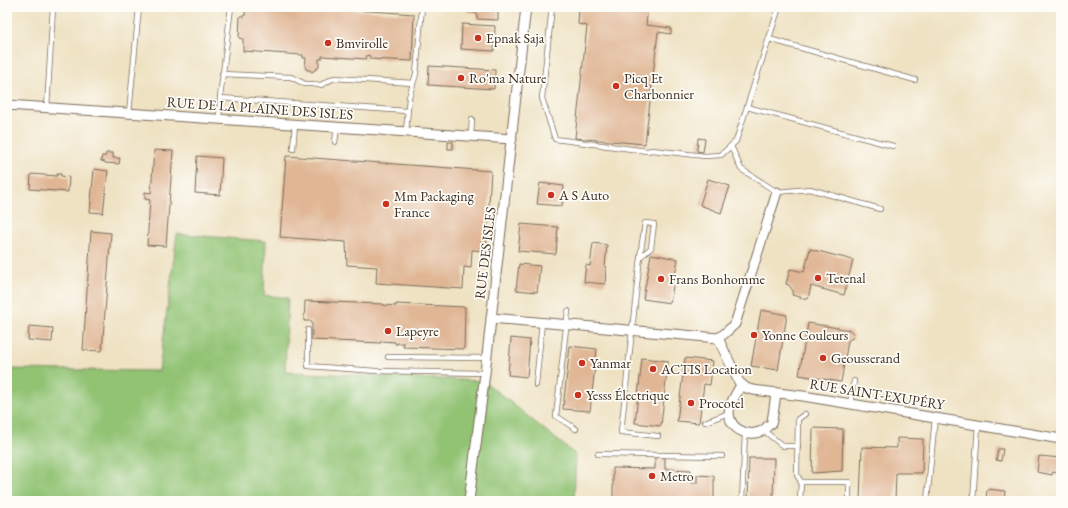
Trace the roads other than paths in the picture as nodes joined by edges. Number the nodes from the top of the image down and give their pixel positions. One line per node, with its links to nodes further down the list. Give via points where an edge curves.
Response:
1 (53, 7): 15 (lane)
2 (139, 7): 17 (lane)
3 (232, 7): 9 (lane)
4 (422, 7): 11 (lane)
5 (526, 7): 24 (street, RUE DES ISLES)
6 (552, 7): 26 (lane, via 542,98 555,139 647,152 652,150 704,156 721,155)
7 (778, 7): 8 (lane)
8 (768, 39): 10 (lane); 14 (lane)
9 (222, 74): 11 (lane, via 291,77 305,84 321,85 334,78); 12 (lane)
10 (915, 80)
11 (413, 83): 16 (lane)
12 (220, 98): 16 (lane); 18 (lane)
13 (7, 105): 15 (street, RUE DE LA PLAINE DES ISLES)
14 (747, 107): 26 (lane, via 736,141); 27 (lane)
15 (47, 108): 17 (street, RUE DE LA PLAINE DES ISLES)
16 (407, 111): 22 (lane)
17 (129, 113): 18 (street, RUE DE LA PLAINE DES ISLES)
18 (219, 119): 20 (street, RUE DE LA PLAINE DES ISLES)
19 (472, 119): 23 (lane)
20 (295, 124): 21 (street, RUE DE LA PLAINE DES ISLES); 28 (lane)
21 (337, 127): 22 (street, RUE DE LA PLAINE DES ISLES); 25 (lane)
22 (406, 132): 23 (street, RUE DE LA PLAINE DES ISLES)
23 (471, 136): 24 (street, RUE DE LA PLAINE DES ISLES)
24 (512, 139): 33 (street, RUE DES ISLES)
25 (335, 142)
26 (731, 146): 29 (lane, via 741,169)
27 (893, 146)
28 (293, 149)
29 (777, 192): 30 (lane, via 810,189); 38 (street, via 738,314 734,324)
30 (880, 209)
31 (640, 257): 31 (lane, via 651,248 654,224 645,223); 37 (lane)
32 (568, 311): 35 (lane)
33 (491, 318): 34 (street); 40 (street, RUE DES ISLES)
34 (542, 322): 35 (street); 43 (lane)
35 (566, 324): 37 (street); 52 (lane, via 556,416)
36 (308, 330): 41 (lane, via 308,366 376,371)
37 (633, 330): 38 (street); 55 (lane, via 621,432)
38 (721, 336): 44 (street)
39 (388, 357): 40 (lane)
40 (487, 358): 41 (street, RUE DES ISLES)
41 (485, 373): 61 (street, RUE DES ISLES)
42 (854, 381): 46 (lane)
43 (536, 385)
44 (739, 388): 45 (street, RUE SAINT-EXUPÉRY); 47 (street, via 730,405)
45 (776, 393): 46 (street, RUE SAINT-EXUPÉRY); 53 (street, via 770,424)
46 (850, 404): 49 (street, RUE SAINT-EXUPÉRY)
47 (729, 413): 50 (lane); 54 (street, via 734,426)
48 (805, 414): 57 (lane, via 798,419)
49 (935, 418): 51 (street, RUE SAINT-EXUPÉRY); 65 (lane)
50 (705, 422)
51 (978, 425): 56 (street, RUE SAINT-EXUPÉRY); 66 (lane)
52 (576, 429)
53 (763, 430): 54 (street); 57 (lane, via 783,446)
54 (745, 433): 62 (lane)
55 (658, 436)
56 (1061, 440)
57 (798, 446): 60 (lane, via 797,475)
58 (598, 454): 59 (lane)
59 (722, 456)
60 (800, 482): 63 (lane); 64 (lane, via 849,482)
61 (469, 501)
62 (742, 501)
63 (800, 501)
64 (849, 501)
65 (927, 501)
66 (972, 501)

